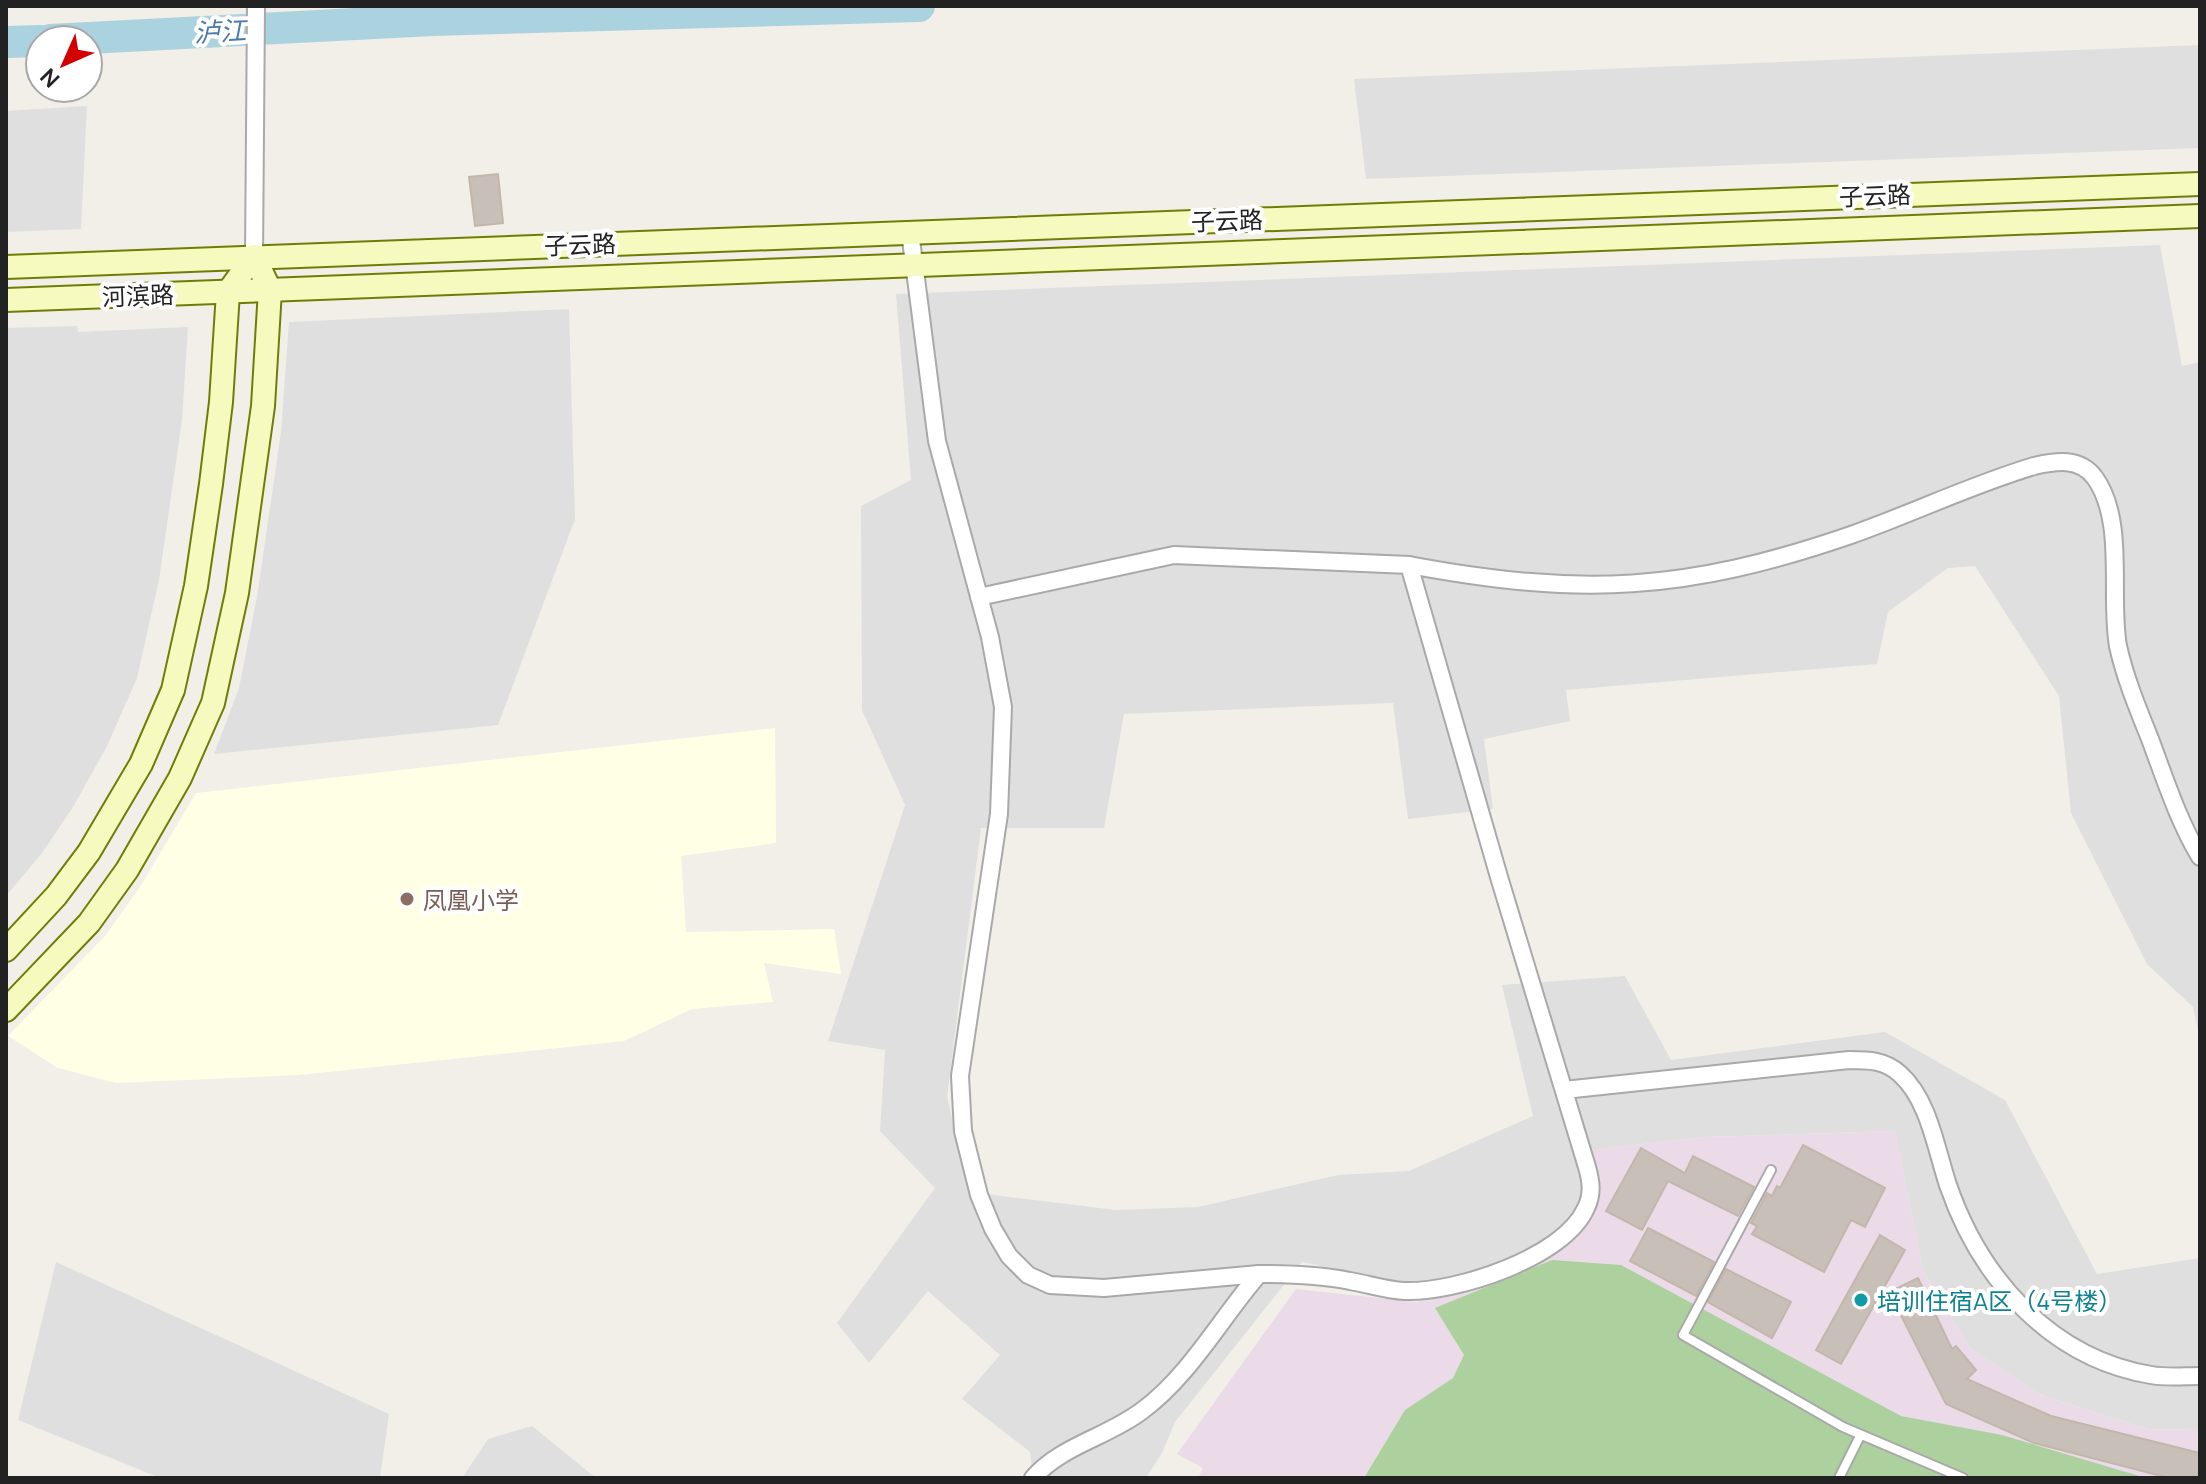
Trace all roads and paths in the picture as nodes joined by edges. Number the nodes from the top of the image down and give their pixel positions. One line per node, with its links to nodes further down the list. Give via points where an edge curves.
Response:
1 (256, 6): 5 (street)
2 (2200, 184): 4 (main road, 子云路)
3 (2200, 216): 6 (main road, 子云路)
4 (910, 232): 5 (main road, 子云路); 6 (street)
5 (254, 256): 7 (main road, 河滨路); 8 (main road); 9 (main road)
6 (914, 265): 8 (main road, 子云路); 12 (street, via 937,441)
7 (6, 267)
8 (270, 290): 9 (main road, 河滨路); 15 (main road, via 259,445 237,593 213,703 180,778 127,870 89,923)
9 (228, 292): 10 (main road, 河滨路); 14 (main road, via 211,484 173,690 141,764 105,827 56,896)
10 (6, 300)
11 (1409, 565): 12 (street, via 1174,555); 13 (street, via 1557,585 1674,582 1812,548 2034,466 2079,465 2096,479 2110,514 2116,629 2125,671 2178,814); 16 (street)
12 (979, 597): 18 (street, via 998,675 1003,756 999,814 962,1051 960,1104 987,1215 1018,1267 1050,1285 1104,1288)
13 (2200, 857)
14 (6, 950)
15 (6, 1010)
16 (1564, 1090): 18 (street, via 1587,1167 1590,1198 1578,1222 1553,1244 1481,1278 1427,1290); 19 (street, via 1849,1060 1882,1062 1901,1074 1918,1099 1969,1237 2022,1309 2059,1338 2107,1362 2155,1376)
17 (1771, 1170): 20 (lane, via 1683,1335)
18 (1259, 1274): 21 (street, via 1160,1396 1130,1420 1057,1457)
19 (2200, 1376)
20 (1860, 1436): 22 (lane); 23 (lane)
21 (1033, 1478)
22 (1839, 1478)
23 (1963, 1478)

